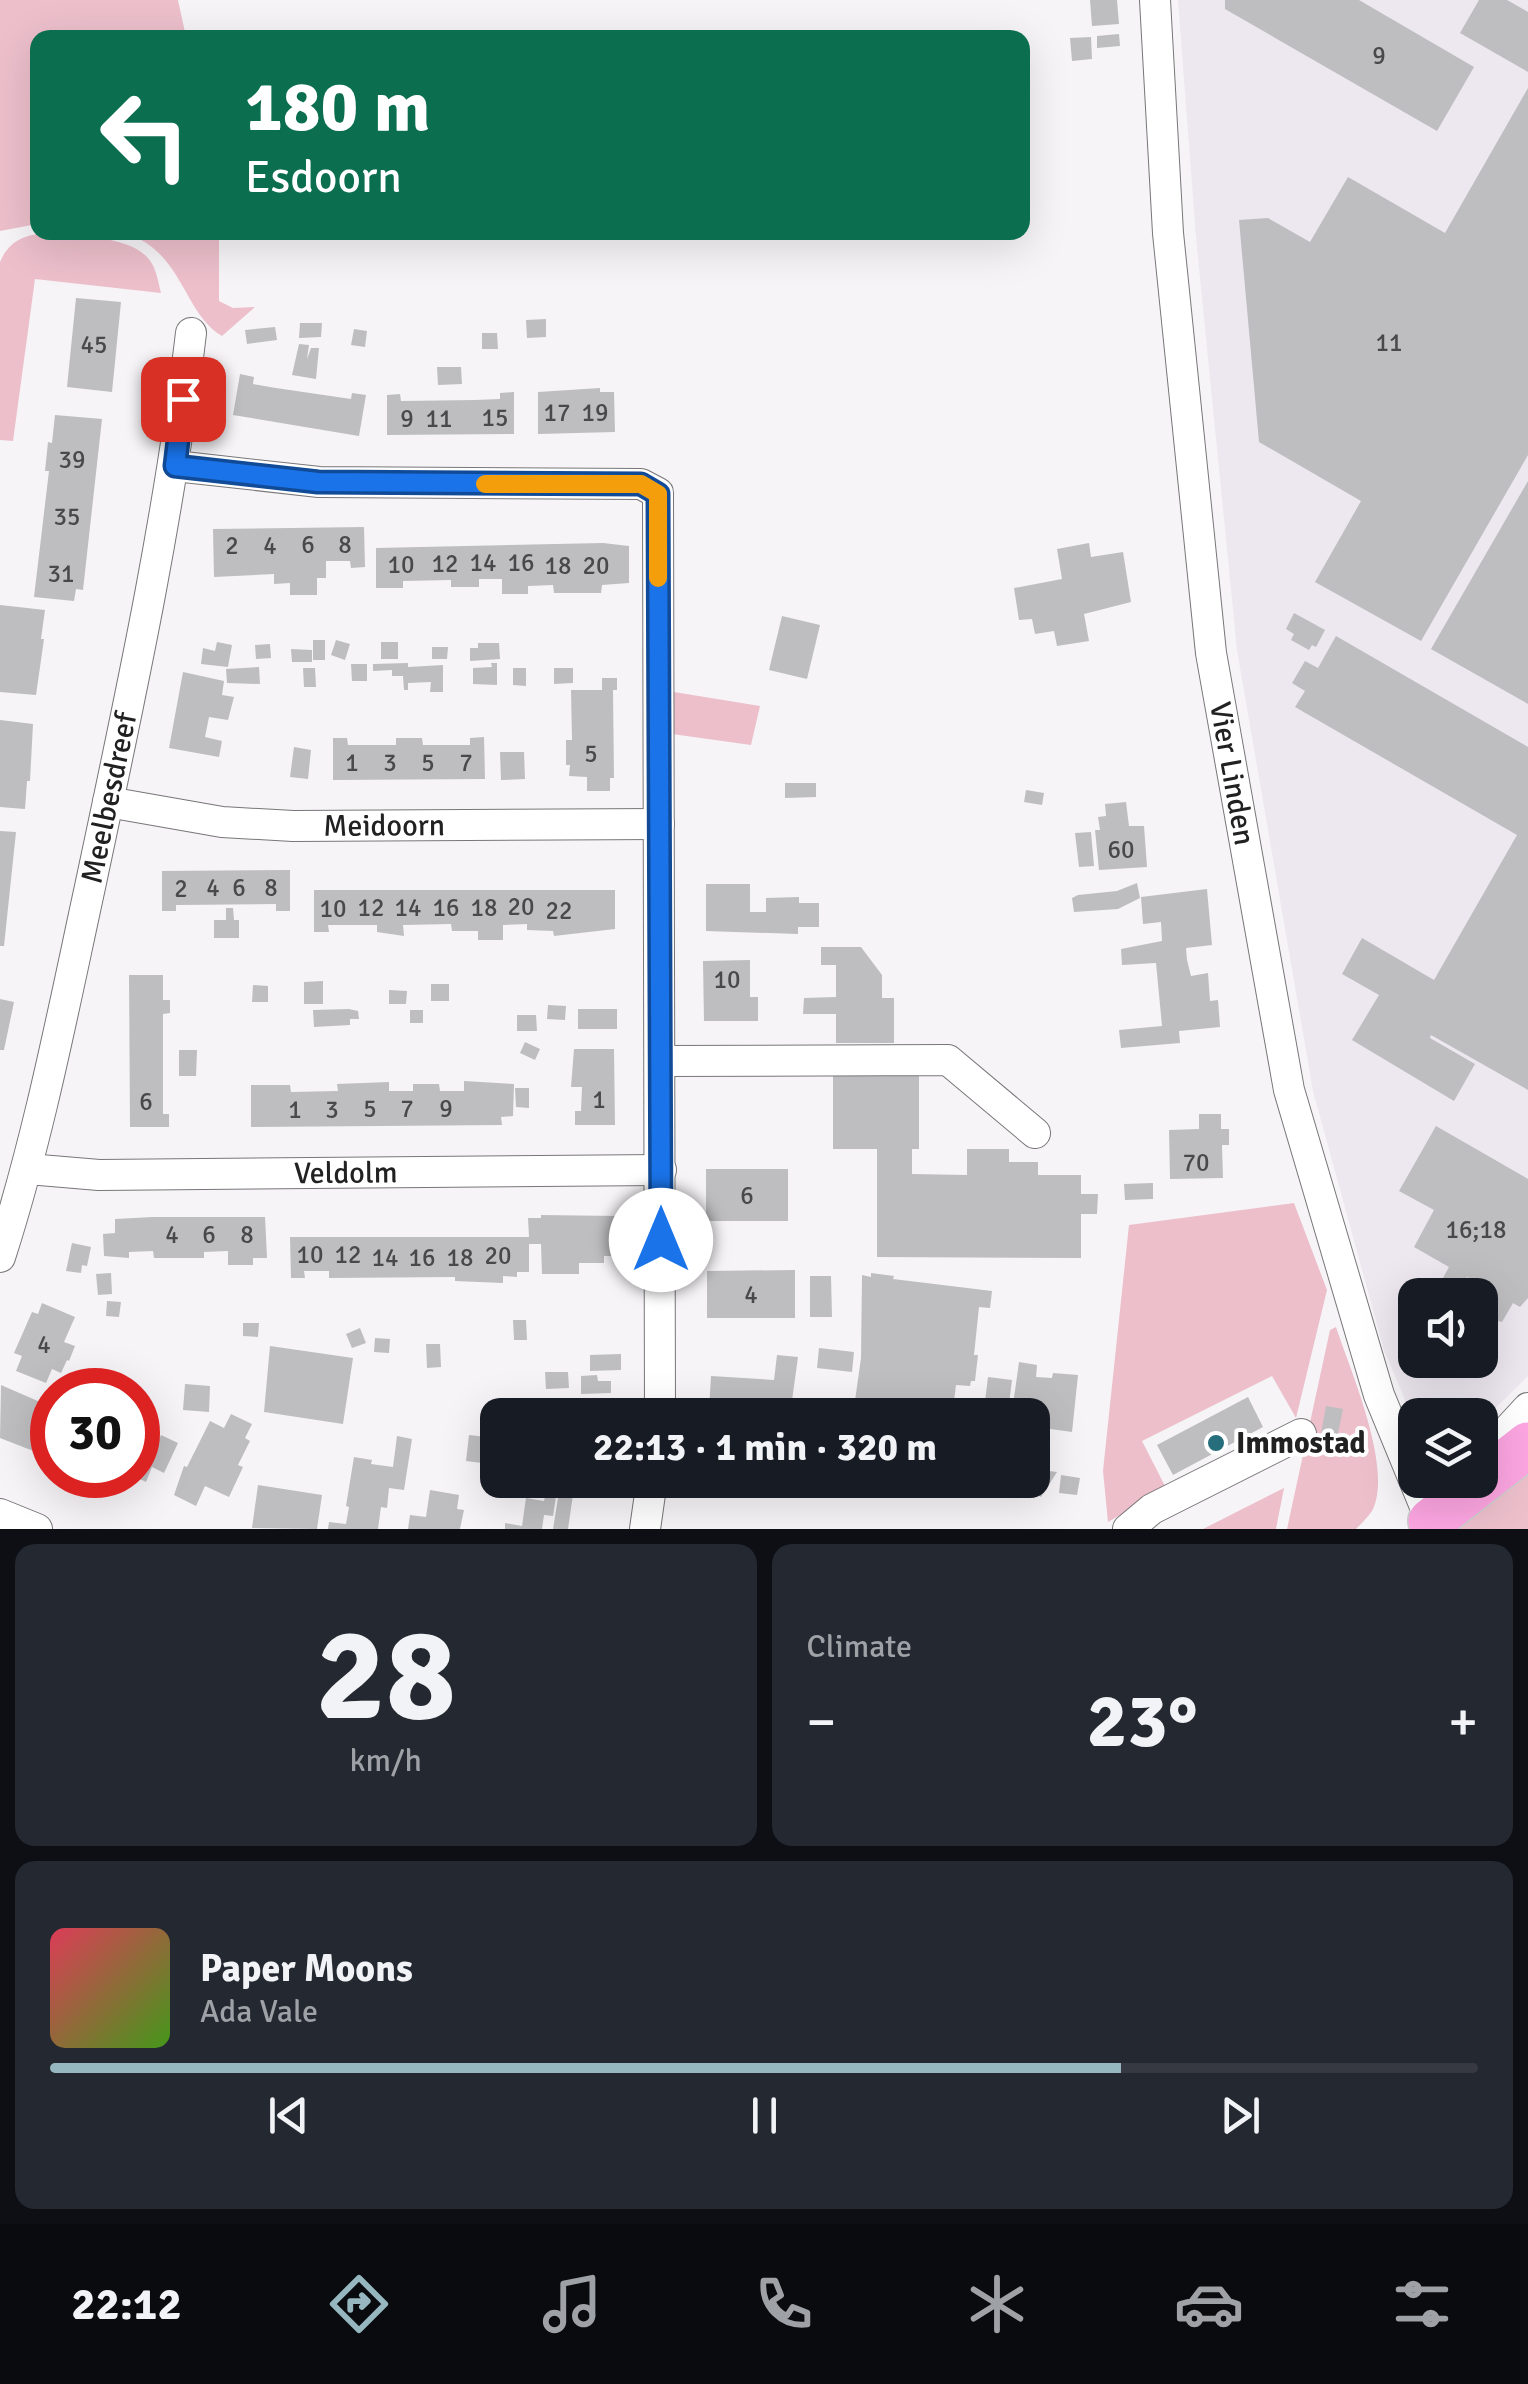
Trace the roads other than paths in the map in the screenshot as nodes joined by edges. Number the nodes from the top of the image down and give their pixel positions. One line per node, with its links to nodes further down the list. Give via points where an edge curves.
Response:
1 (1154, 0): 19 (street, Vier Linden, via 1168,233 1211,653 1288,1090 1379,1395)
2 (191, 333): 3 (street, Meelbesdreef)
3 (175, 466): 4 (street, Meelbesdreef); 5 (street, via 318,482 641,484 658,494)
4 (108, 802): 5 (street, Meidoorn, via 222,822 293,826); 8 (street, Meelbesdreef)
5 (660, 824): 6 (street)
6 (661, 1061): 7 (street, via 948,1060); 9 (street)
7 (1035, 1133)
8 (28, 1169): 9 (street, Veldolm, via 99,1175); 10 (street, Meelbesdreef)
9 (661, 1170): 11 (street)
10 (0, 1256)
11 (660, 1398)
12 (1528, 1408): 14 (street)
13 (1301, 1434): 22 (street, via 1152,1509)
14 (1498, 1440)
15 (1528, 1445): 19 (highway)
16 (649, 1498): 21 (street)
17 (1449, 1498): 19 (street)
18 (0, 1514): 20 (street)
19 (1431, 1520)
20 (38, 1529)
21 (645, 1529)
22 (1128, 1529)

